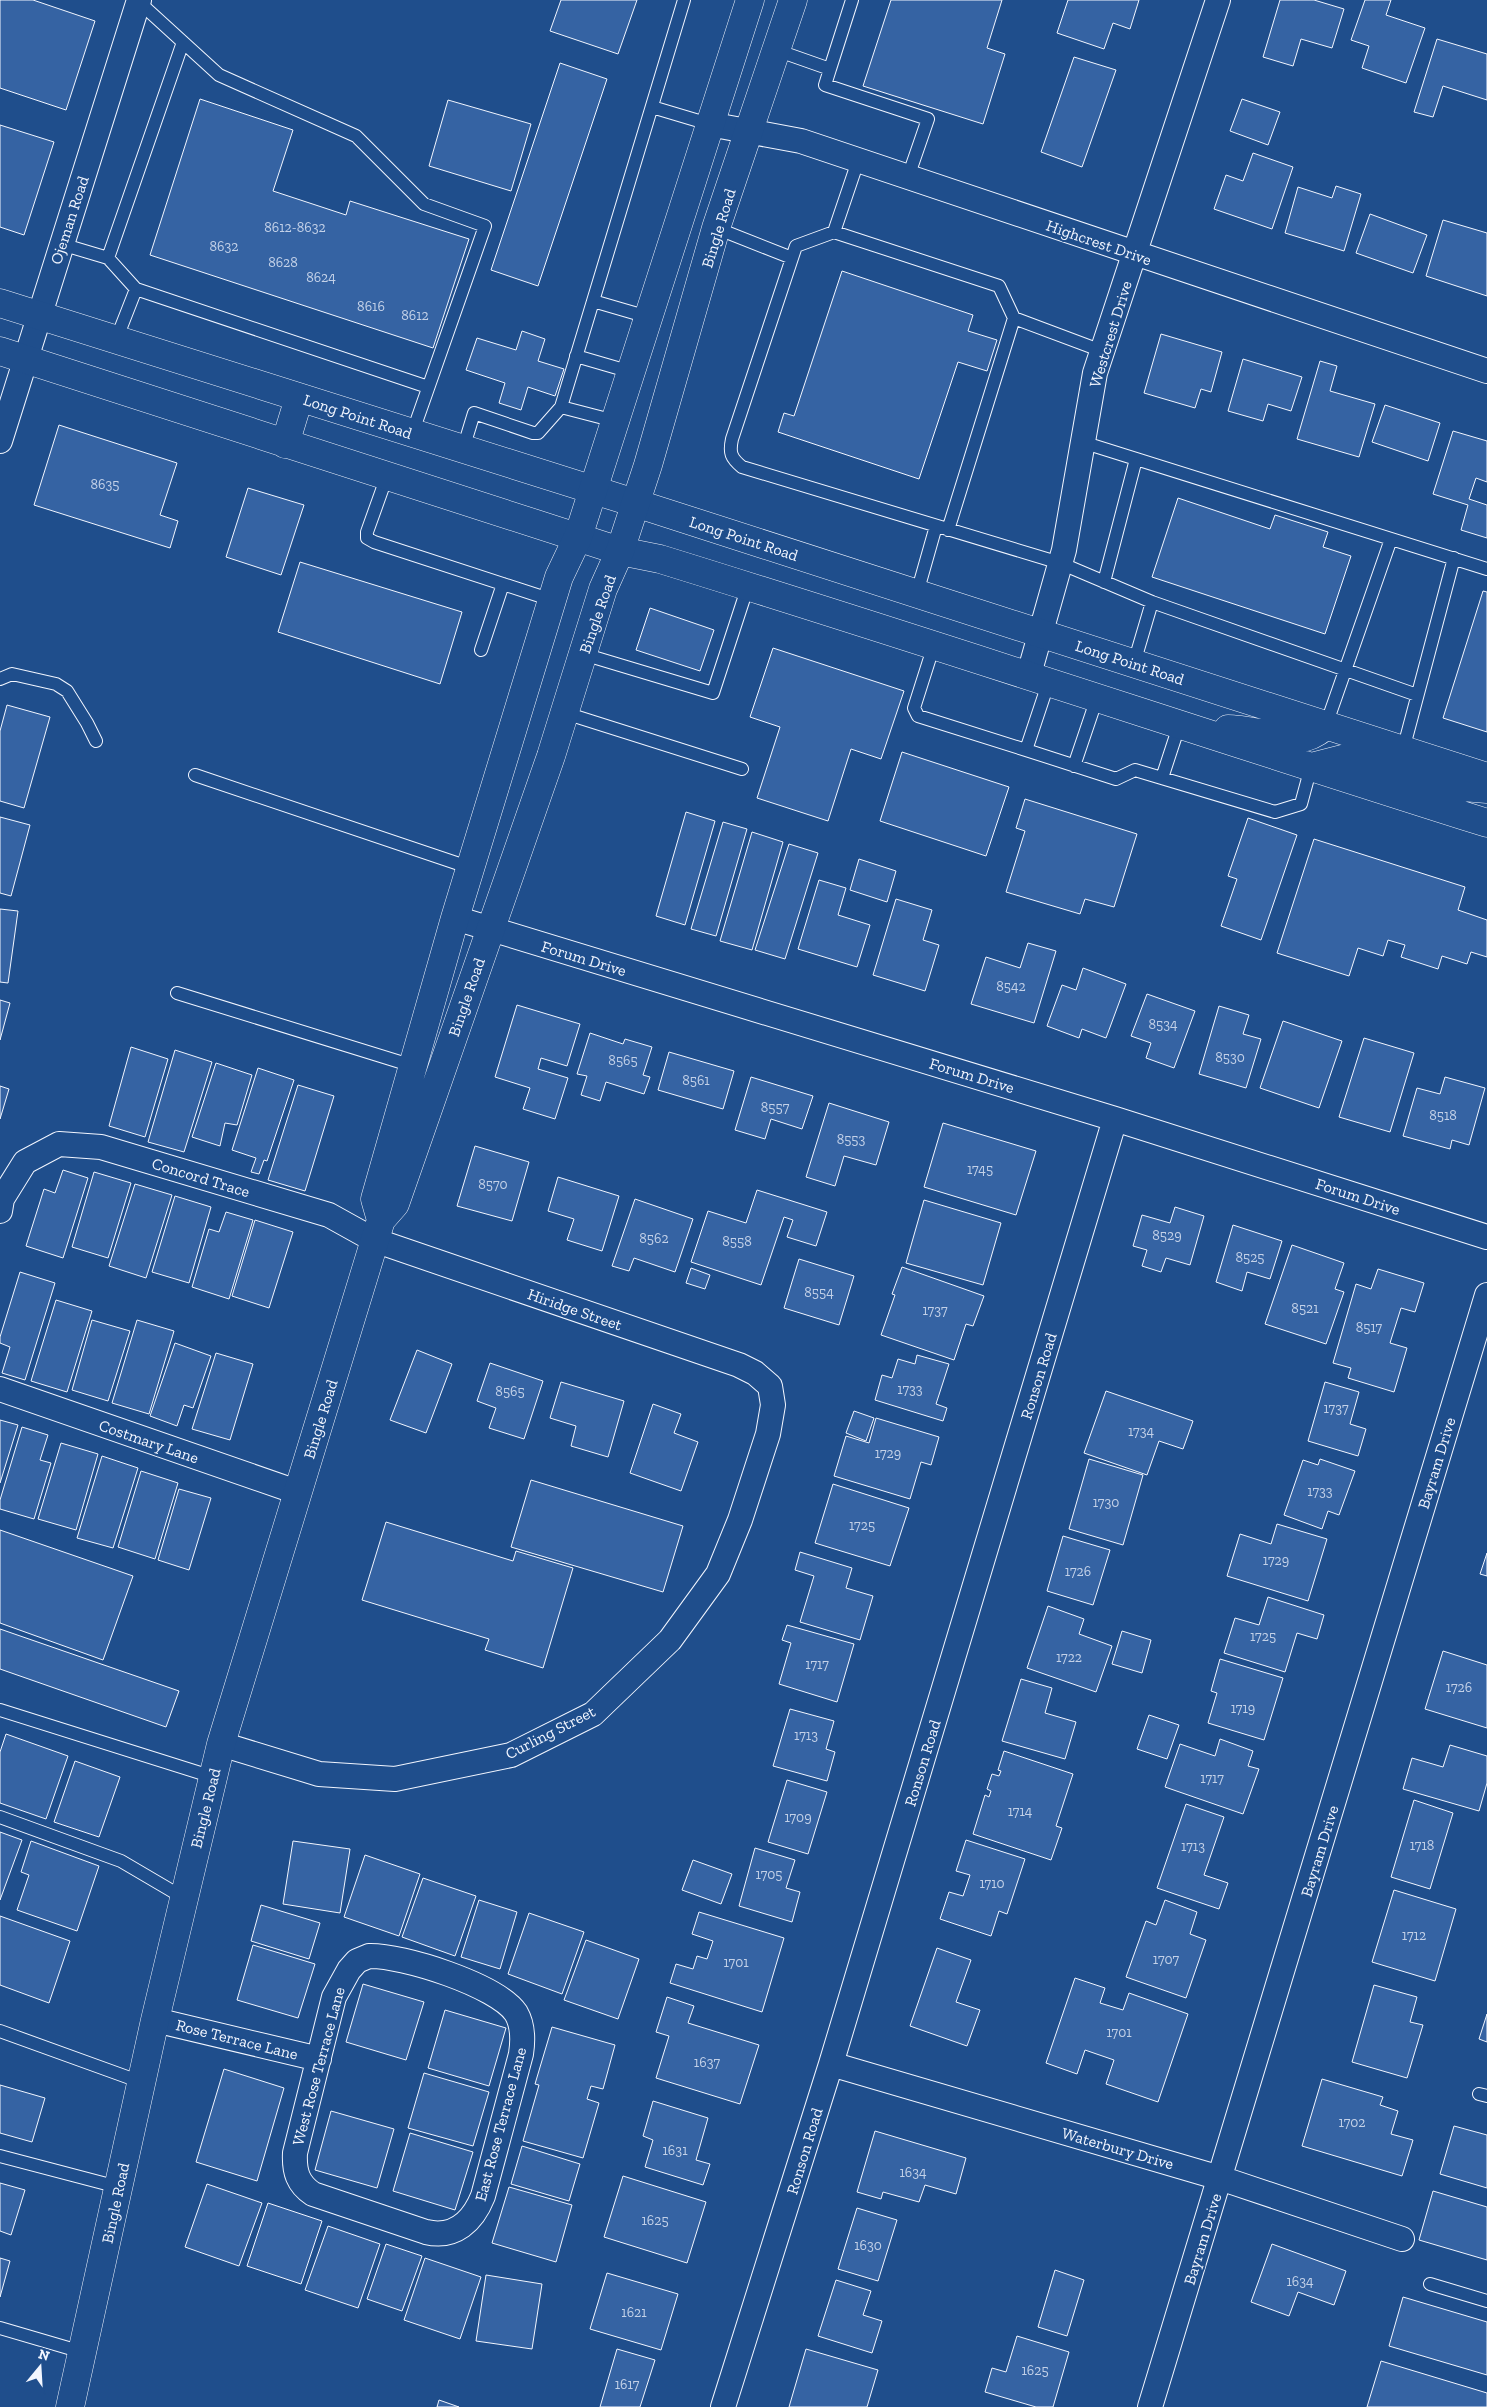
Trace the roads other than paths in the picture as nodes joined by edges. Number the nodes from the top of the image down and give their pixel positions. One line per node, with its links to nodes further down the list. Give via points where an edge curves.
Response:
1 (684, 0): 10 (lane)
2 (750, 0): 11 (main road, Bingle Road)
3 (793, 0): 8 (main road, Bingle Road)
4 (852, 0): 9 (lane)
5 (1218, 0): 18 (street, Westcrest Drive)
6 (139, 1): 7 (lane); 17 (street, Ojeman Road)
7 (183, 42): 19 (lane); 34 (lane, via 219,75 356,136 424,204 485,226)
8 (776, 50): 9 (lane); 12 (main road, Bingle Road)
9 (830, 69): 14 (lane, via 825,85 928,119)
10 (652, 107): 11 (lane); 22 (lane)
11 (709, 124): 12 (street, Highcrest Drive); 25 (main road, Bingle Road)
12 (749, 131): 13 (street, Highcrest Drive, via 800,141); 15 (main road, Bingle Road)
13 (858, 161): 14 (street, Highcrest Drive); 16 (lane)
14 (908, 177): 18 (street, Highcrest Drive)
15 (716, 228): 20 (lane); 46 (main road, Bingle Road)
16 (834, 232): 20 (lane, via 796,246); 26 (lane, via 999,286)
17 (61, 244): 19 (lane); 24 (street, Ojeman Road)
18 (1135, 255): 29 (street, Westcrest Drive); 32 (street, Highcrest Drive)
19 (108, 258): 21 (lane)
20 (792, 258): 47 (lane, via 732,439 730,452 733,460 742,467)
21 (136, 289): 27 (lane); 34 (lane)
22 (593, 301): 25 (lane); 30 (lane)
23 (0, 303): 24 (main road, Long Point Road)
24 (39, 316): 27 (main road, Long Point Road); 31 (street, Ojeman Road)
25 (648, 317): 33 (main road, Bingle Road)
26 (1014, 318): 29 (lane); 47 (lane)
27 (116, 340): 35 (main road, Long Point Road)
28 (0, 351): 31 (main road)
29 (1102, 351): 40 (street, Westcrest Drive)
30 (576, 356): 33 (lane); 36 (lane)
31 (26, 360): 39 (street, Ojeman Road); 41 (main road)
32 (1487, 371)
33 (631, 372): 37 (main road, Bingle Road)
34 (428, 387): 38 (lane)
35 (299, 398): 38 (main road, Long Point Road); 41 (main road)
36 (561, 407): 37 (lane); 42 (lane, via 538,433 474,413)
37 (615, 421): 45 (main road, Bingle Road)
38 (412, 434): 42 (main road, Long Point Road)
39 (0, 441)
40 (1082, 442): 43 (lane); 52 (street, Westcrest Drive)
41 (285, 444): 44 (main road)
42 (463, 449): 45 (main road, Long Point Road)
43 (1136, 459): 49 (lane); 54 (lane)
44 (387, 476): 48 (main road); 55 (lane, via 367,538)
45 (592, 491): 46 (main road, Long Point Road); 48 (main road, Bingle Road)
46 (635, 503): 50 (main road, Bingle Road); 57 (main road, Long Point Road)
47 (942, 528): 52 (lane); 57 (lane)
48 (578, 537): 50 (main road); 58 (main road, Bingle Road)
49 (1391, 539): 51 (lane); 65 (lane)
50 (620, 551): 56 (main road, via 660,559); 63 (main road, Bingle Road, via 603,589)
51 (1454, 558): 53 (lane); 68 (lane)
52 (1060, 563): 54 (lane); 60 (street, Westcrest Drive)
53 (1487, 568)
54 (1104, 582): 59 (lane)
55 (503, 584): 58 (lane); 62 (lane)
56 (748, 586): 61 (main road); 63 (lane, via 712,693)
57 (917, 594): 60 (main road, Long Point Road)
58 (552, 600): 84 (main road, Bingle Road)
59 (1152, 602): 64 (lane); 65 (lane)
60 (1040, 632): 64 (main road, Long Point Road); 66 (street, Westcrest Drive)
61 (934, 644): 66 (main road); 74 (lane, via 914,708 918,716)
62 (481, 650)
63 (583, 654): 70 (main road, Bingle Road)
64 (1134, 663): 71 (main road, Long Point Road)
65 (1345, 670): 68 (lane); 71 (lane)
66 (1039, 678): 69 (main road); 74 (lane)
67 (0, 679): 73 (lane, via 12,674 56,684 76,704)
68 (1417, 695): 75 (lane)
69 (1097, 698): 72 (main road); 76 (lane)
70 (565, 713): 78 (lane); 86 (main road, Bingle Road)
71 (1326, 725): 72 (main road, via 1313,734 1298,738 1241,729); 75 (main road, Long Point Road)
72 (1185, 728): 77 (main road); 81 (lane)
73 (96, 742)
74 (1026, 750): 76 (lane)
75 (1403, 750): 80 (main road, Long Point Road)
76 (1074, 766): 81 (lane, via 1116,779 1135,770)
77 (1311, 768): 81 (lane, via 1301,804 1275,812); 82 (main road, via 1346,758 1438,785); 83 (main road)
78 (742, 769)
79 (195, 776): 84 (lane)
80 (1487, 777)
81 (1162, 778)
82 (1487, 790)
83 (1487, 823)
84 (471, 868): 85 (main road, Bingle Road)
85 (455, 918): 86 (street, Forum Drive); 88 (main road, Bingle Road)
86 (490, 929): 89 (street, Forum Drive); 91 (main road, Bingle Road, via 395,1204)
87 (177, 993): 88 (lane)
88 (413, 1066): 91 (main road, Bingle Road, via 375,1199)
89 (1115, 1118): 92 (street, Forum Drive); 106 (street, Ronson Road)
90 (0, 1211): 91 (street, Concord Trace, via 2,1198 25,1162 59,1144 101,1147)
91 (378, 1230): 94 (street, Hiridge Street, via 739,1365); 96 (main road, Bingle Road)
92 (1487, 1237)
93 (1487, 1294): 110 (street, Bayram Drive)
94 (770, 1386): 98 (street, Curling Street, via 773,1405 768,1434 740,1520 718,1574 670,1640 593,1714 511,1755 395,1779 319,1774)
95 (0, 1389): 96 (street, Costmary Lane)
96 (297, 1492): 98 (main road, Bingle Road)
97 (0, 1710): 99 (lane)
98 (221, 1744): 99 (main road, Bingle Road)
99 (213, 1777): 101 (main road, Bingle Road)
100 (0, 1816): 101 (lane, via 121,1861)
101 (184, 1898): 103 (main road, Bingle Road)
102 (516, 2014): 105 (street, West Rose Terrace Lane, via 506,2002 482,1987 399,1958 369,1956 358,1961 340,1982); 109 (street, East Rose Terrace Lane, via 523,2039 516,2073 483,2196 470,2220 438,2235 313,2194)
103 (155, 2020): 105 (street, Rose Terrace Lane); 107 (main road, Bingle Road)
104 (0, 2031): 107 (lane)
105 (319, 2059): 109 (street, West Rose Terrace Lane, via 295,2153)
106 (831, 2064): 110 (street, Waterbury Drive); 118 (street, Ronson Road)
107 (141, 2082): 111 (main road, Bingle Road)
108 (0, 2156): 111 (lane)
109 (297, 2177)
110 (1220, 2178): 112 (street, Waterbury Drive); 119 (street, Bayram Drive)
111 (118, 2187): 116 (main road, Bingle Road)
112 (1402, 2239)
113 (1430, 2284): 114 (lane)
114 (1487, 2301)
115 (0, 2328): 116 (lane)
116 (82, 2352): 117 (main road, Bingle Road)
117 (70, 2407)
118 (723, 2407)
119 (1150, 2407)

